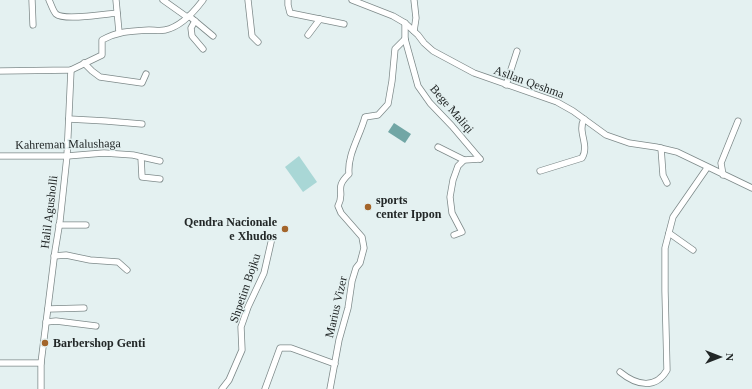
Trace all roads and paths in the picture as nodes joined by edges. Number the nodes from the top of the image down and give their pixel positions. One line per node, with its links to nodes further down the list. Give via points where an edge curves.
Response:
1 (32, 0): 16 (street)
2 (49, 0): 10 (street, via 60,17)
3 (116, 0): 10 (street)
4 (163, 0): 11 (street)
5 (203, 0): 11 (street)
6 (248, 0): 22 (street, via 252,36)
7 (288, 0): 12 (street, via 290,13)
8 (352, 0): 14 (street, Asllan Qeshma)
9 (414, 0): 17 (street)
10 (117, 13): 18 (street)
11 (188, 17): 13 (street); 18 (street, via 165,30)
12 (320, 19): 15 (street); 19 (street)
13 (195, 21): 20 (street); 23 (street, via 190,28 192,36)
14 (405, 23): 17 (street, Asllan Qeshma); 21 (street, Bege Maliqi)
15 (344, 24)
16 (33, 25)
17 (414, 31): 29 (street, Asllan Qeshma, via 433,51 474,73)
18 (119, 32): 25 (street, via 102,40 102,55)
19 (308, 34)
20 (213, 36)
21 (405, 39): 39 (street, Bege Maliqi, via 418,86 480,159); 61 (street, Marius Vizer, via 395,49 388,104 378,116 365,117 348,168 349,174 342,180 340,187 342,199 338,206 362,237 364,248 352,281)
22 (258, 42)
23 (203, 49)
24 (517, 51): 29 (street)
25 (84, 62): 27 (street); 28 (street, via 100,77 142,83)
26 (0, 70): 27 (street)
27 (70, 70): 30 (street, Halil Agusholli)
28 (146, 74)
29 (506, 85): 31 (street, Asllan Qeshma, via 557,102)
30 (69, 119): 33 (street); 37 (street, Halil Agusholli)
31 (584, 119): 35 (street, Asllan Qeshma, via 606,135 629,143); 42 (street, via 581,127 586,150 582,158)
32 (738, 121): 43 (street, via 721,163)
33 (142, 124)
34 (438, 147): 39 (street)
35 (661, 148): 41 (street, Asllan Qeshma, via 688,157); 45 (street, via 663,175)
36 (0, 156): 37 (street, Kahreman Malushaga)
37 (67, 156): 38 (street, Kahreman Malushaga, via 104,153); 47 (street, Halil Agusholli)
38 (141, 157): 40 (street, Kahreman Malushaga); 44 (street, via 142,177)
39 (464, 160): 50 (street, via 458,166 450,198 452,213 462,232)
40 (160, 161)
41 (707, 168): 43 (street, Asllan Qeshma); 49 (street, via 673,217)
42 (540, 171)
43 (724, 175): 46 (street, Asllan Qeshma)
44 (160, 179)
45 (667, 183)
46 (752, 188)
47 (59, 225): 48 (street); 53 (street, Halil Agusholli)
48 (86, 225)
49 (668, 233): 52 (street); 62 (street, via 665,248 667,370 660,383 650,388 639,385)
50 (454, 235)
51 (272, 238): 64 (street, Shpetim Bojku, via 264,273 241,327 242,350 229,380)
52 (694, 250)
53 (54, 256): 54 (street, via 66,255 118,262); 56 (street, Halil Agusholli)
54 (127, 270)
55 (84, 308): 56 (street)
56 (48, 309): 57 (street, Halil Agusholli)
57 (46, 322): 58 (street); 59 (street, Halil Agusholli)
58 (96, 326)
59 (41, 362): 60 (street); 63 (street, Halil Agusholli)
60 (0, 363)
61 (335, 364): 65 (street, via 291,348 280,348); 66 (street, Marius Vizer)
62 (620, 372)
63 (41, 389)
64 (222, 389)
65 (265, 389)
66 (330, 389)

